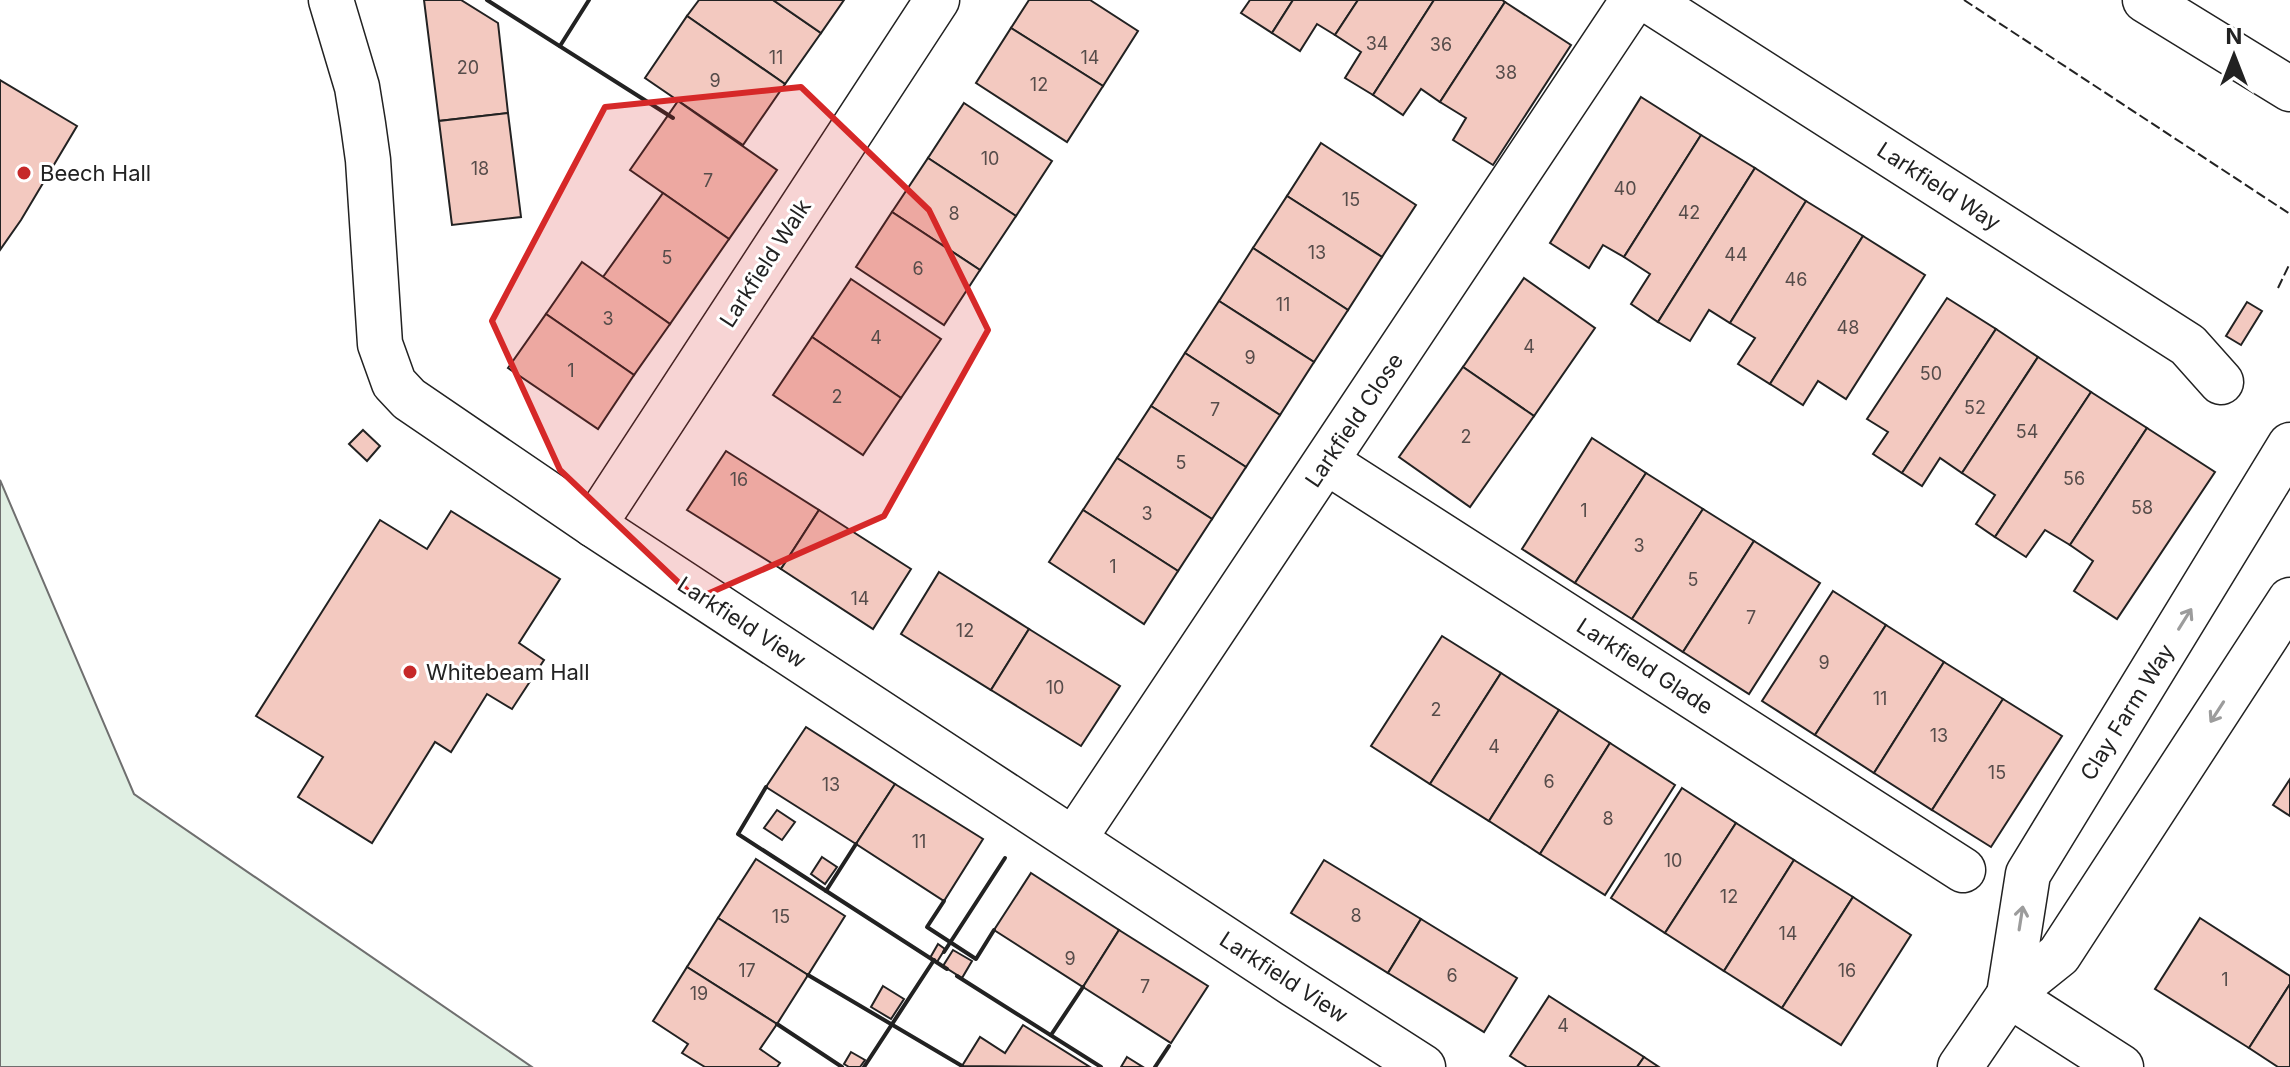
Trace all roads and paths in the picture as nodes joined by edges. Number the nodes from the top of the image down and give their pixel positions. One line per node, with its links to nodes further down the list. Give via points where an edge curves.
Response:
1 (331, 0): 10 (street, Larkfield View, via 357,87 368,160 379,333 394,383 409,399)
2 (937, 0): 10 (street, Larkfield Walk)
3 (1633, 0): 9 (street, Larkfield Close)
4 (1648, 0): 7 (street, Larkfield Way, via 2188,345)
5 (2145, 0): 6 (street)
6 (2290, 89)
7 (2221, 382)
8 (2290, 445): 14 (street, Clay Farm Way, one-way to 8, via 2028,874)
9 (1327, 462): 12 (street, Larkfield Close); 13 (street, Larkfield Glade)
10 (594, 525): 12 (street, Larkfield View)
11 (2290, 600): 14 (street, Clay Farm Way, one-way to 14, via 2059,955)
12 (1074, 839): 15 (street, Larkfield View)
13 (1963, 870)
14 (2009, 995): 16 (street, Clay Farm Way); 17 (street)
15 (1423, 1067)
16 (1960, 1067)
17 (2121, 1067)

